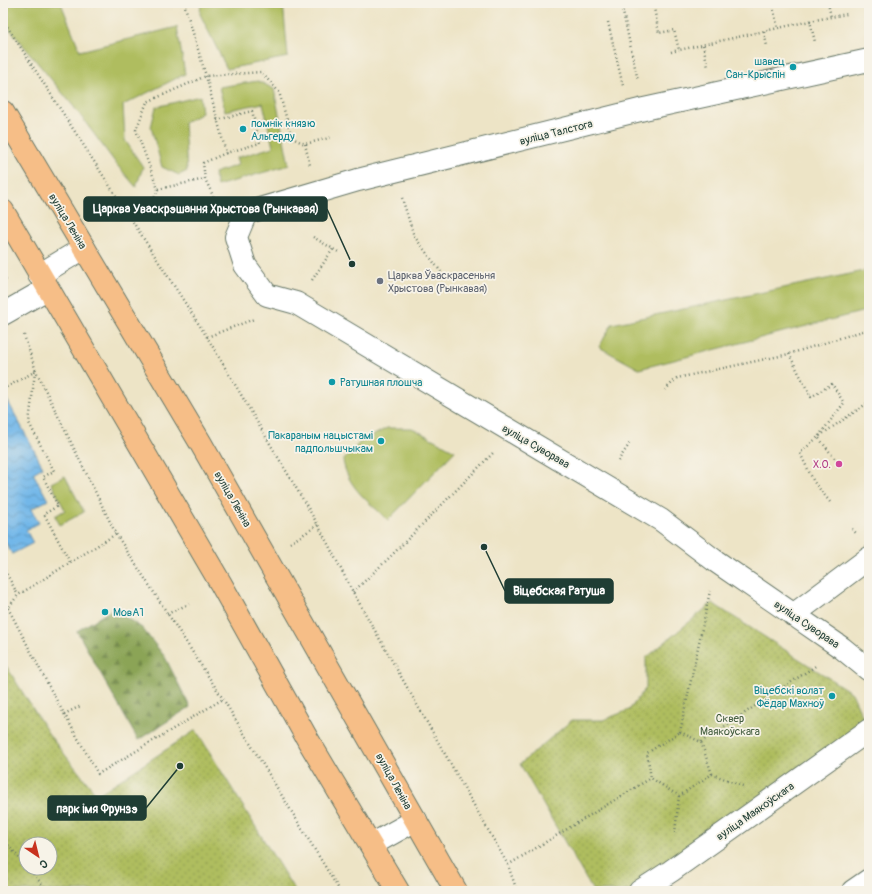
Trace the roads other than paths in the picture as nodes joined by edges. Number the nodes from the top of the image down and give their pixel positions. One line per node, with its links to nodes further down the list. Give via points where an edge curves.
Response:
1 (869, 60): 4 (street, вуліца Талстога, via 636,111 358,180 246,213)
2 (3, 112): 5 (main road, вуліца Леніна)
3 (3, 212): 6 (main road)
4 (236, 238): 9 (street, вуліца Суворава, via 245,265 267,295 296,303 661,520)
5 (84, 248): 6 (street); 12 (main road, вуліца Леніна, via 200,442)
6 (43, 282): 7 (street); 13 (main road)
7 (9, 310)
8 (869, 558): 9 (street)
9 (793, 615): 10 (street, вуліца Суворава)
10 (869, 670)
11 (869, 730): 17 (street, вуліца Маякоўскага)
12 (416, 820): 13 (street); 16 (main road, вуліца Леніна)
13 (371, 845): 15 (main road)
14 (869, 880): 18 (street)
15 (398, 891)
16 (456, 891)
17 (640, 891)
18 (853, 891)

